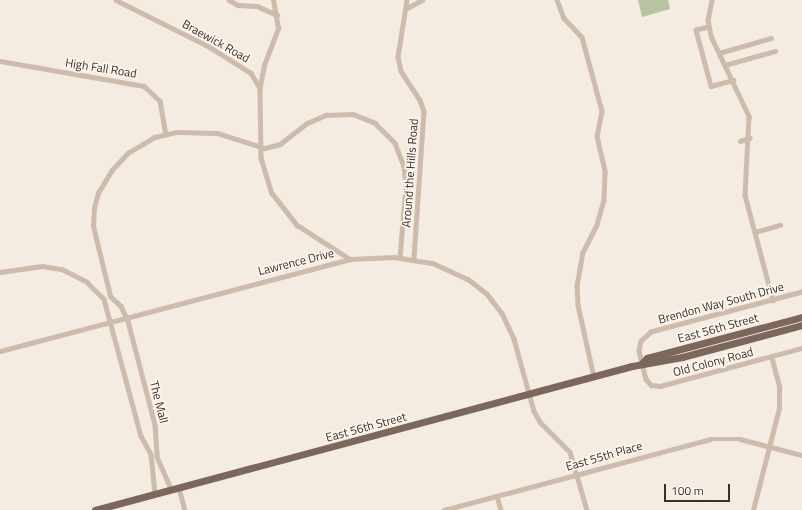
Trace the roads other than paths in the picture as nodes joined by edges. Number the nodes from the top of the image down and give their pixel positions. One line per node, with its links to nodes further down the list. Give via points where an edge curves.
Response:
1 (116, 0): 17 (street, Braewick Road, via 242,65 251,73)
2 (229, 0): 9 (street, via 238,5 257,6)
3 (273, 0): 9 (street)
4 (407, 0): 8 (street, Around the Hills Road)
5 (422, 0): 8 (street)
6 (557, 0): 40 (street, via 564,18 582,37 602,111 597,136 605,176 604,200 599,220 581,260 577,283 579,309)
7 (712, 0): 10 (street)
8 (407, 8): 26 (street, Around the Hills Road, via 398,47 398,62 404,77 421,101 424,111)
9 (277, 15): 17 (street, via 278,28 263,68)
10 (708, 27): 13 (street); 16 (street, via 696,30 711,86)
11 (772, 38): 13 (street)
12 (775, 51): 15 (street)
13 (719, 53): 15 (street)
14 (0, 61): 18 (street, High Fall Road, via 144,86 160,101)
15 (725, 65): 16 (street)
16 (733, 80): 19 (street, via 748,112)
17 (260, 88): 21 (street)
18 (166, 134): 21 (street, via 209,132); 29 (street, via 142,144 120,160 107,176 96,198 94,228)
19 (750, 138): 20 (street); 23 (street, via 745,189)
20 (740, 141)
21 (260, 148): 24 (street, via 280,144 310,121 326,115 353,114 378,125 395,143 405,170); 25 (street, via 267,182 283,210 305,231)
22 (780, 225): 23 (street)
23 (755, 232): 31 (street)
24 (400, 258): 25 (street, Lawrence Drive); 26 (street, Lawrence Drive)
25 (350, 259): 33 (street, Lawrence Drive)
26 (414, 259): 41 (street, Lawrence Drive, via 457,272 492,300 512,334)
27 (0, 272): 30 (street, via 42,266 58,268 82,279)
28 (802, 292): 31 (street, Brendon Way South Drive)
29 (110, 296): 30 (street); 33 (street, The Mall, via 119,304)
30 (104, 299): 34 (street, The Mall)
31 (774, 300): 39 (street, Brendon Way South Drive, via 646,335 639,347)
32 (802, 316): 39 (main road, East 56th Street, via 647,358)
33 (126, 317): 34 (street, Lawrence Drive); 43 (street, The Mall, via 155,425)
34 (110, 322): 37 (street, Lawrence Drive); 43 (street, The Mall, via 141,436)
35 (802, 325): 39 (main road, East 56th Street, via 682,357)
36 (802, 348): 38 (street, Old Colony Road)
37 (0, 351)
38 (771, 356): 39 (street, Old Colony Road, via 660,386 647,381); 42 (street, via 780,398)
39 (641, 364): 40 (main road, East 56th Street)
40 (594, 377): 41 (main road, East 56th Street)
41 (529, 394): 47 (street, Lawrence Drive, via 540,422 568,448); 48 (main road, East 56th Street)
42 (770, 446): 44 (street, East 55th Place); 47 (street, East 55th Place, via 740,439 710,438); 56 (street)
43 (154, 455): 45 (street, The Mall); 46 (street, The Mall)
44 (802, 455)
45 (161, 466): 46 (street); 48 (street, The Mall)
46 (154, 468): 49 (street, The Mall)
47 (577, 474): 50 (street, East 55th Place); 55 (street, Lawrence Drive)
48 (175, 489): 49 (main road, East 56th Street); 52 (street, The Mall)
49 (155, 494): 51 (main road, East 56th Street)
50 (497, 496): 53 (street, East 55th Place); 54 (street)
51 (96, 510)
52 (185, 510)
53 (444, 510)
54 (500, 510)
55 (587, 510)
56 (753, 510)

